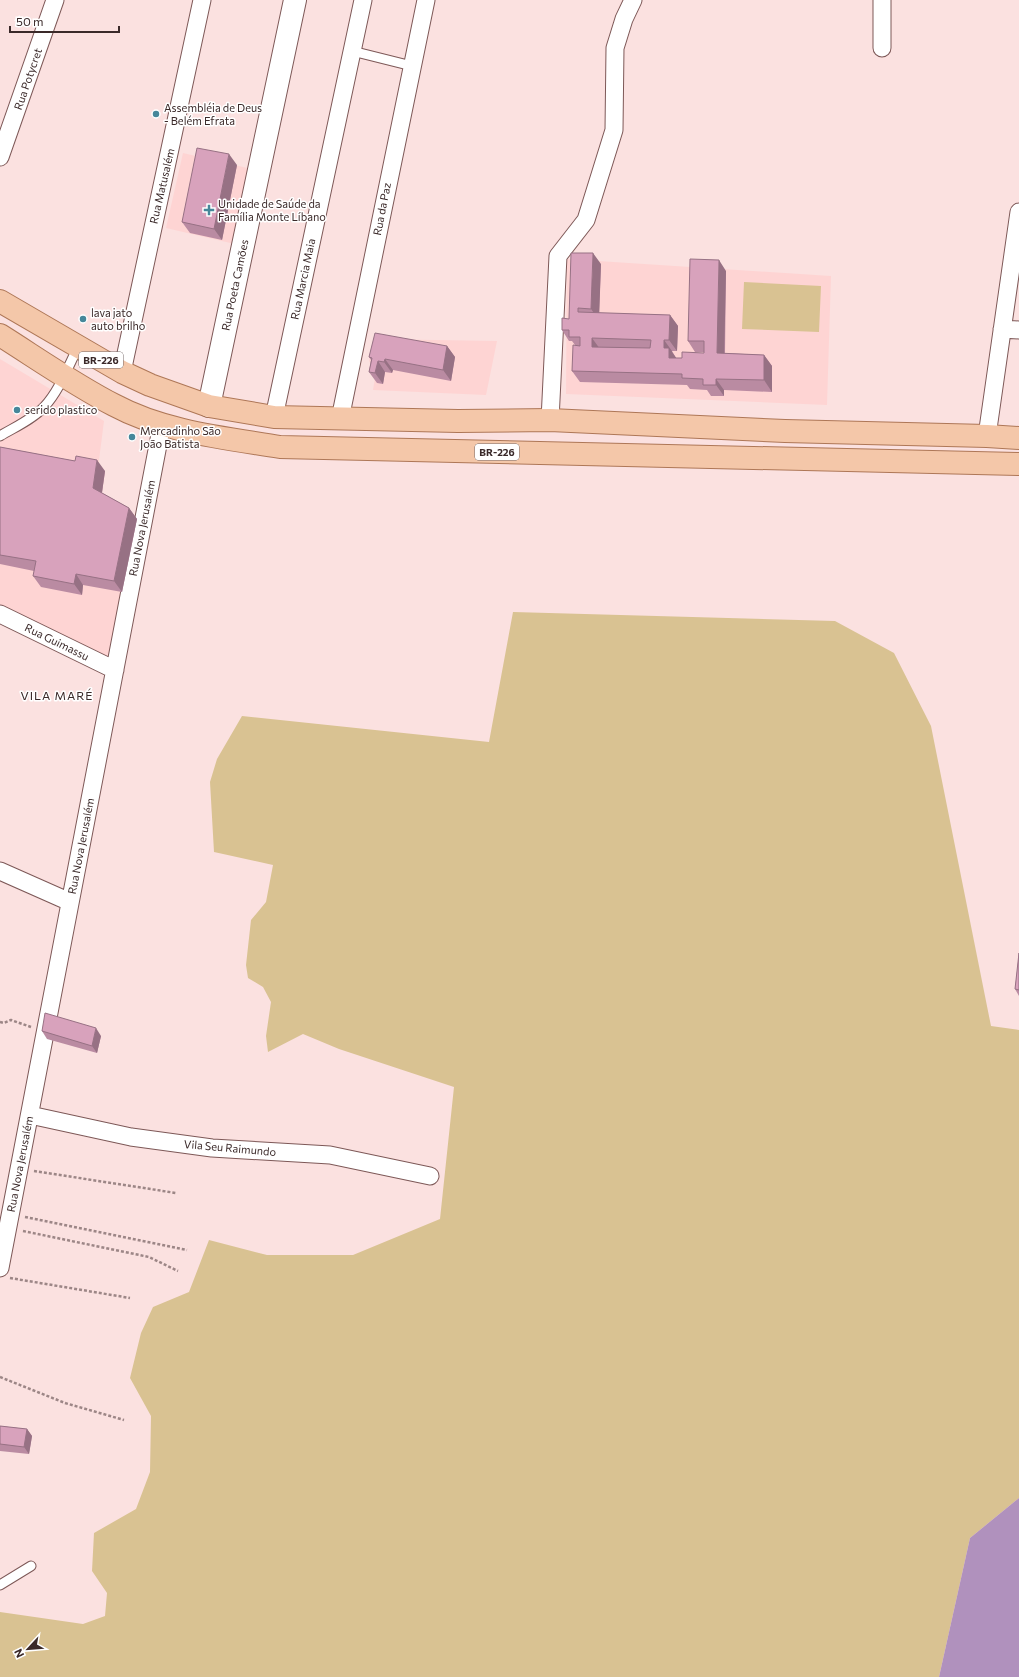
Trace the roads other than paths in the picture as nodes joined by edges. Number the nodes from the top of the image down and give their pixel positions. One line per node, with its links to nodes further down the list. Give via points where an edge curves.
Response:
1 (202, 0): 17 (street, Rua Matusalém)
2 (295, 0): 19 (street, Rua Poeta Camões)
3 (363, 0): 9 (street, Rua Marcia Maia)
4 (426, 0): 10 (street, Rua da Paz)
5 (634, 0): 22 (street, via 624,19 615,48 614,130 586,220 558,256)
6 (882, 0): 8 (street)
7 (53, 1): 11 (street, Rua Potycret)
8 (882, 48)
9 (352, 51): 10 (lane); 20 (street, Rua Marcia Maia)
10 (412, 66): 21 (street, Rua da Paz)
11 (0, 157)
12 (1018, 223): 14 (street)
13 (0, 301): 16 (main road, BR-226)
14 (1011, 330): 26 (street)
15 (0, 335): 18 (main road, BR-226)
16 (78, 347): 17 (main road, BR-226); 18 (lane)
17 (122, 372): 19 (main road, BR-226)
18 (64, 376): 24 (main road, BR-226, via 115,406); 25 (lane, via 44,408)
19 (209, 406): 20 (main road, BR-226)
20 (274, 417): 21 (main road, BR-226)
21 (340, 419): 23 (main road, BR-226)
22 (550, 420): 23 (main road, BR-226); 26 (main road, BR-226, via 785,431)
23 (458, 422): 28 (main road)
24 (162, 424): 28 (main road, BR-226, via 280,447); 31 (street, Rua Nova Jerusalém)
25 (0, 436)
26 (987, 436): 27 (main road, BR-226)
27 (1019, 438)
28 (455, 451): 29 (main road, BR-226)
29 (1019, 464)
30 (0, 614): 31 (street, Rua Guimassu)
31 (115, 670): 33 (street, Rua Nova Jerusalém)
32 (0, 871): 33 (street)
33 (70, 902): 34 (street, Rua Nova Jerusalém)
34 (30, 1115): 35 (street, Vila Seu Raimundo, via 132,1137 212,1148 330,1154); 36 (street, Rua Nova Jerusalém, via 9,1221)
35 (430, 1176)
36 (4, 1273)
37 (31, 1566): 38 (lane)
38 (0, 1585)

